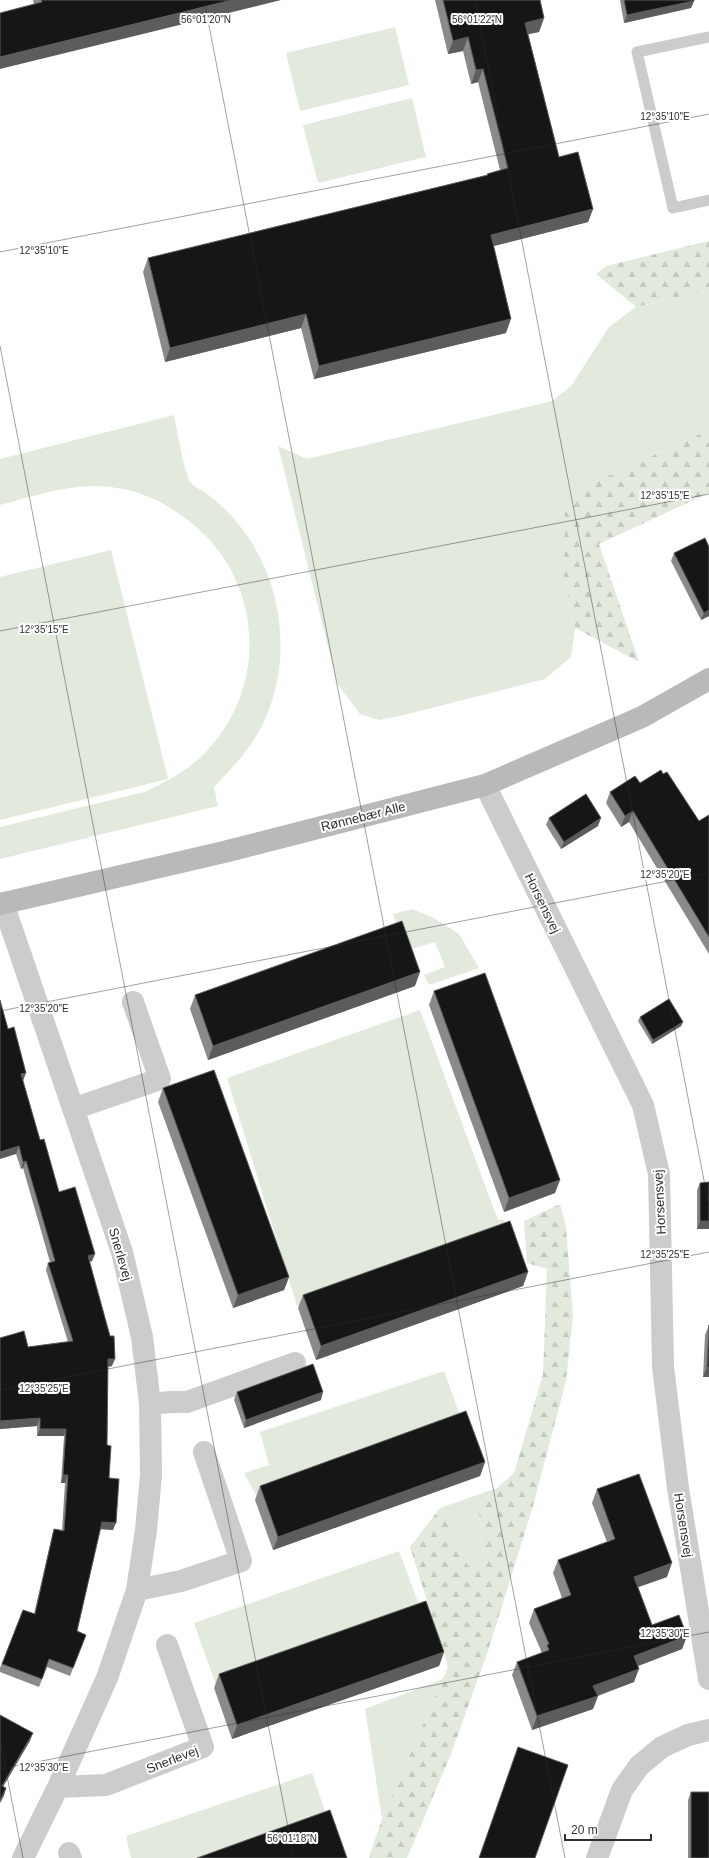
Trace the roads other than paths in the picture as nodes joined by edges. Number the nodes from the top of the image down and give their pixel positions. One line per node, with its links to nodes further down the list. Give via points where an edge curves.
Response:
1 (709, 37): 2 (lane, via 637,52 673,208)
2 (709, 200)
3 (709, 679): 4 (main road, Rønnebær Alle, via 642,717)
4 (485, 785): 5 (main road, Rønnebær Alle, via 224,852); 13 (street, Horsensvej, via 643,1105 659,1174 663,1367 678,1488)
5 (2, 903): 7 (street, Snerlevej)
6 (133, 1002): 7 (street, via 160,1079)
7 (73, 1109): 9 (street, Snerlevej, via 122,1252 142,1338)
8 (295, 1363): 9 (street, via 187,1402)
9 (150, 1404): 11 (street, Snerlevej, via 151,1475)
10 (204, 1452): 11 (street, via 241,1561 181,1581)
11 (137, 1590): 15 (street, Snerlevej, via 107,1678)
12 (167, 1644): 15 (street, Snerlevej, via 203,1747 106,1785)
13 (709, 1679)
14 (709, 1730): 17 (street, via 688,1735 662,1747 639,1766 622,1790)
15 (58, 1787): 16 (street, Snerlevej)
16 (23, 1858)
17 (597, 1858)

